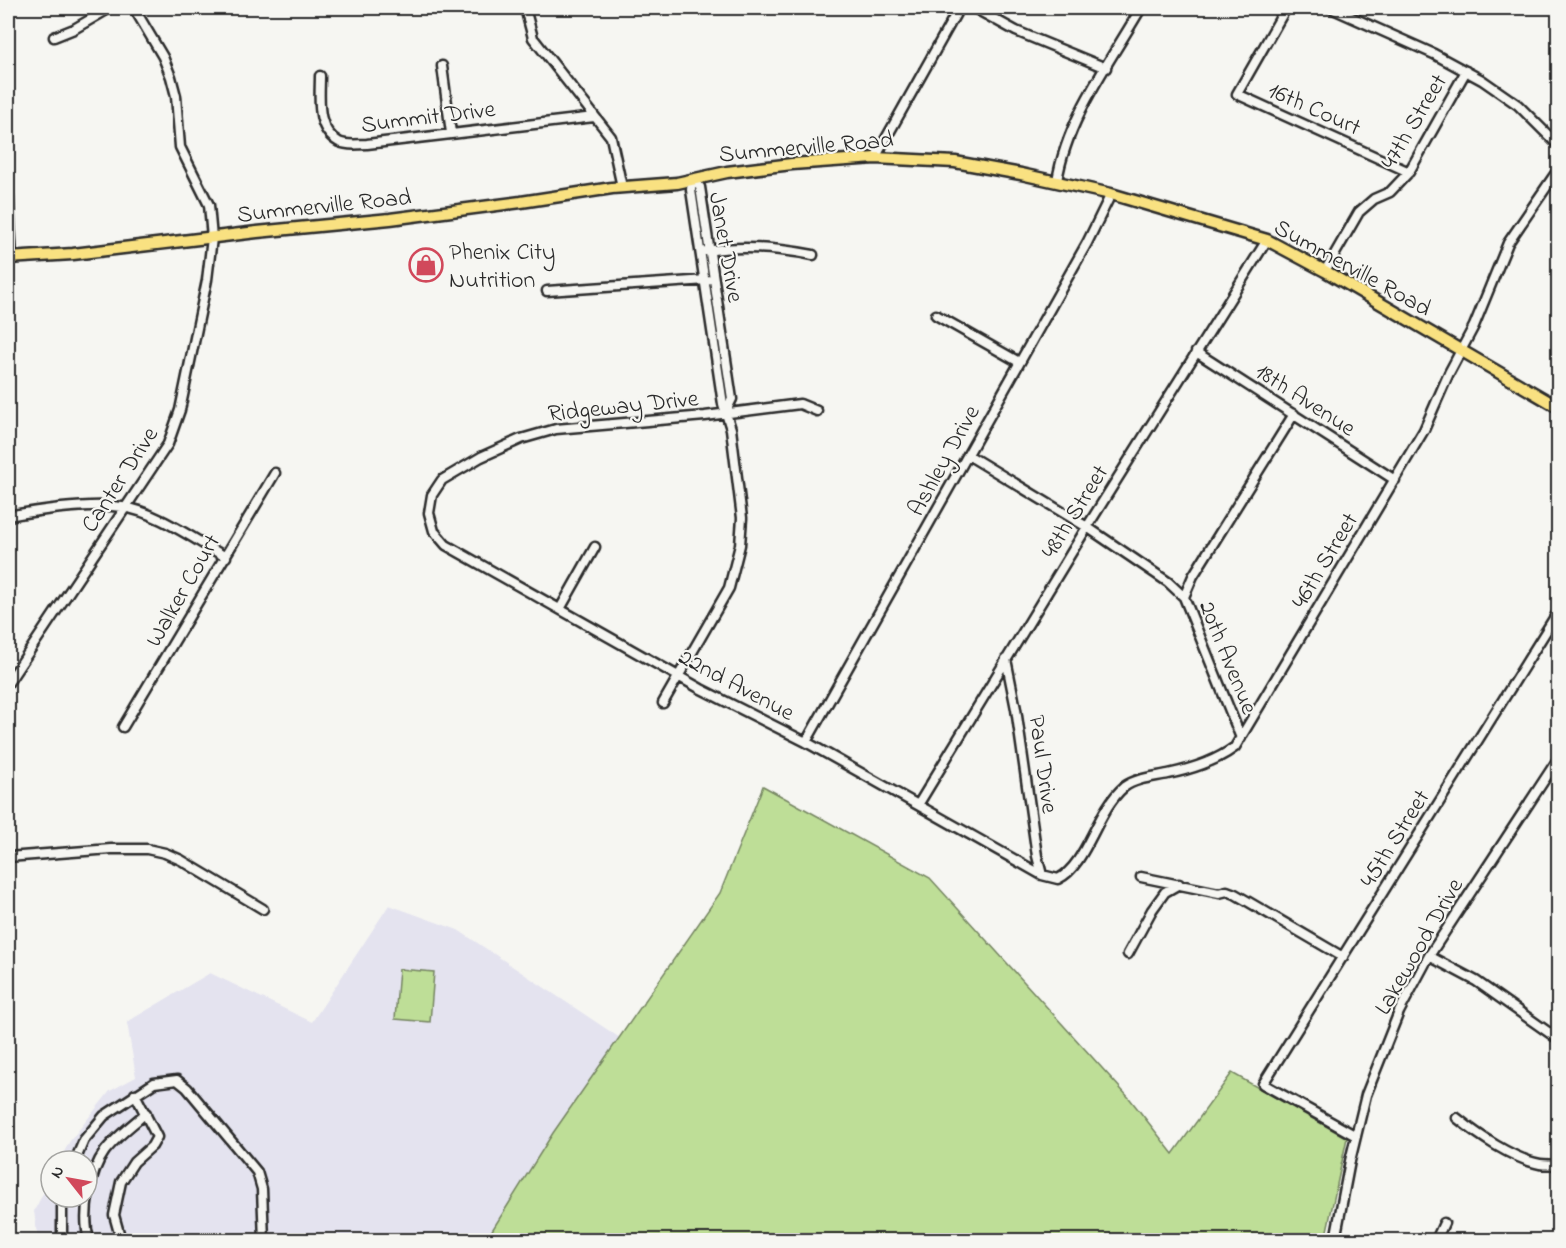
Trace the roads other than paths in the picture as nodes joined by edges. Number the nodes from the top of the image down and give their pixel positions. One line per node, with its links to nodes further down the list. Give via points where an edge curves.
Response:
1 (110, 8): 9 (street)
2 (134, 8): 25 (street, Canter Drive, via 171,76 180,147 208,205)
3 (525, 8): 14 (street, via 533,38)
4 (959, 8): 17 (street)
5 (970, 8): 11 (street)
6 (1141, 8): 11 (street)
7 (1286, 8): 19 (street, 16th Court, via 1237,94)
8 (1330, 8): 12 (street)
9 (54, 37)
10 (442, 66): 15 (street)
11 (1106, 68): 21 (street, via 1075,124)
12 (1466, 71): 16 (street, via 1518,105); 19 (street, 47th Street)
13 (320, 76): 15 (street, Summit Drive, via 322,121 339,142 367,144)
14 (594, 117): 15 (street, Summit Drive); 23 (street, via 611,137)
15 (451, 133)
16 (1558, 145)
17 (875, 158): 20 (main road, Summerville Road, via 792,164); 21 (main road, Summerville Road, via 955,162)
18 (1558, 170): 36 (street, 46th Street, via 1508,243)
19 (1409, 172): 31 (street, 47th Street, via 1390,192 1359,212)
20 (692, 179): 23 (main road, Summerville Road); 27 (street, Janet Drive, via 700,187); 28 (street, Janet Drive)
21 (1057, 182): 24 (main road, Summerville Road)
22 (8, 184): 30 (street)
23 (622, 187): 25 (main road, Summerville Road)
24 (1111, 194): 26 (main road, Summerville Road); 38 (street, Ashley Drive)
25 (212, 238): 30 (main road, Summerville Road); 46 (street, Canter Drive, via 207,280 175,428)
26 (1267, 240): 31 (main road, Summerville Road); 37 (street, 48th Street)
27 (710, 250): 28 (street); 29 (street, via 769,248); 32 (street, Janet Drive)
28 (699, 252): 33 (street, Janet Drive)
29 (813, 255)
30 (10, 258)
31 (1325, 271): 36 (main road, Summerville Road)
32 (714, 279): 33 (street); 41 (street, Janet Drive, via 732,399)
33 (704, 280): 34 (street); 41 (street, Janet Drive)
34 (547, 291)
35 (936, 315): 38 (street)
36 (1460, 350): 39 (main road, Summerville Road); 45 (street, 46th Street, via 1424,430)
37 (1196, 352): 42 (street, 18th Avenue); 49 (street, 48th Street)
38 (1019, 362): 43 (street, Ashley Drive)
39 (1558, 407)
40 (817, 411): 41 (street, Ridgeway Drive, via 800,404)
41 (725, 413): 47 (street, Ridgeway Drive, via 556,429 530,436 481,457 442,480 432,495); 56 (street, Janet Drive, via 731,429 739,491 740,545 729,588)
42 (1294, 414): 45 (street, 18th Avenue); 52 (street, via 1193,576)
43 (968, 455): 49 (street, 20th Avenue); 61 (street, Ashley Drive)
44 (275, 473): 51 (street, Walker Court)
45 (1395, 480): 60 (street, 46th Street)
46 (124, 507): 48 (street); 51 (street, via 164,523); 57 (street, Canter Drive)
47 (429, 513): 53 (street, 22nd Avenue, via 434,531 446,545)
48 (8, 516)
49 (1087, 527): 52 (street, 20th Avenue); 55 (street, 48th Street)
50 (596, 548): 53 (street)
51 (226, 557): 59 (street, Walker Court)
52 (1184, 597): 60 (street, 20th Avenue)
53 (560, 609): 56 (street, 22nd Avenue)
54 (1558, 612): 71 (street, 45th Street)
55 (1006, 659): 63 (street, 48th Street); 65 (street, Paul Drive)
56 (678, 676): 58 (street, Janet Drive); 61 (street, 22nd Avenue)
57 (8, 682)
58 (663, 703)
59 (123, 727)
60 (1241, 738): 65 (street, 46th Street, via 1220,758 1126,785 1104,812 1067,875 1058,879)
61 (806, 742): 63 (street, 22nd Avenue)
62 (1558, 759): 70 (street, Lakewood Drive)
63 (918, 805): 65 (street, 22nd Avenue)
64 (8, 857): 68 (street, via 147,849 181,860)
65 (1042, 875)
66 (1142, 877): 67 (street)
67 (1179, 884): 69 (street, via 1165,892); 71 (street, via 1235,894)
68 (263, 909)
69 (1128, 954)
70 (1429, 956): 72 (street, via 1476,981); 76 (street, Lakewood Drive, via 1399,1012 1366,1095)
71 (1343, 957): 76 (street, 45th Street, via 1263,1084)
72 (1558, 1039)
73 (135, 1094): 74 (street); 77 (street, via 104,1116); 84 (street, via 154,1083 177,1080 187,1089 257,1172 262,1189)
74 (146, 1113): 82 (street, via 103,1154 87,1192); 83 (street, via 157,1137 121,1182 114,1215)
75 (1457, 1118): 78 (street, via 1513,1154 1539,1164)
76 (1356, 1136): 85 (street, Lakewood Drive)
77 (80, 1149)
78 (1558, 1165)
79 (62, 1209): 81 (street)
80 (1444, 1223): 86 (street)
81 (62, 1240)
82 (89, 1240)
83 (121, 1240)
84 (264, 1240)
85 (1335, 1240)
86 (1436, 1240)

